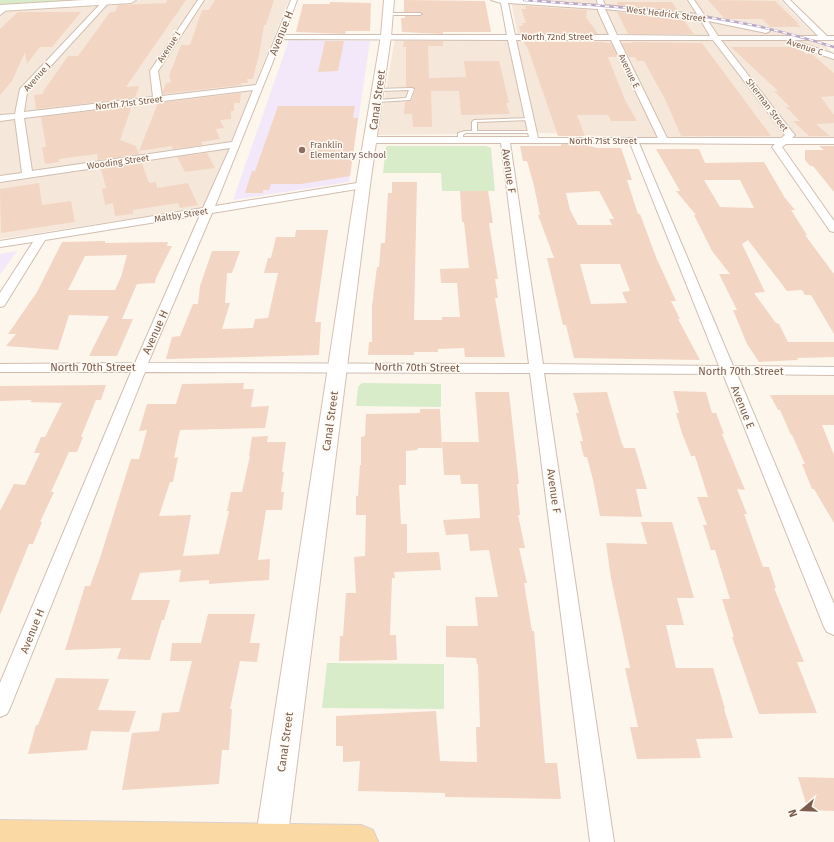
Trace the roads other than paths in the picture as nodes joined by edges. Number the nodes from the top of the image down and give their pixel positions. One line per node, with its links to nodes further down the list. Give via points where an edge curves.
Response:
1 (131, 0): 8 (street)
2 (200, 0): 26 (street, Avenue I, via 154,71)
3 (294, 0): 16 (street, Avenue H)
4 (494, 0): 5 (street, West Hedrick Street)
5 (505, 0): 9 (street, West Hedrick Street); 15 (street)
6 (691, 0): 13 (street, Sherman Street)
7 (786, 0): 21 (street, Avenue C)
8 (107, 1): 11 (street); 27 (street, Avenue J, via 23,91)
9 (601, 4): 13 (street, West Hedrick Street); 17 (street, Avenue E, via 601,11)
10 (389, 7): 12 (lane); 14 (street, Canal Street)
11 (2, 10)
12 (420, 14)
13 (704, 18): 18 (street, Sherman Street); 20 (street, West Hedrick Street)
14 (386, 36): 15 (street, North 72nd Street); 16 (street, North 72nd Street); 25 (street, Canal Street)
15 (511, 36): 17 (street, North 72nd Street); 29 (street)
16 (279, 37): 24 (street, Avenue H)
17 (613, 37): 18 (street, North 72nd Street); 35 (street, Avenue E)
18 (716, 37): 19 (street, North 72nd Street); 38 (street, Sherman Street, via 790,135)
19 (775, 37): 20 (street, North 72nd Street); 23 (street, Avenue C)
20 (789, 37): 21 (street, North 72nd Street)
21 (825, 38): 22 (street, North 72nd Street)
22 (834, 38)
23 (834, 57)
24 (259, 87): 26 (street, North 71st Street); 39 (street, Avenue H)
25 (378, 95): 25 (lane, via 412,89 408,99); 32 (street, Canal Street)
26 (158, 99): 27 (street, North 71st Street)
27 (19, 116): 28 (street, North 71st Street); 40 (street, Avenue J)
28 (0, 118)
29 (530, 120): 30 (lane, via 476,121); 31 (street)
30 (475, 132): 31 (lane); 33 (lane, via 460,134)
31 (533, 137): 34 (street, North 71st Street); 37 (street, North 71st Street)
32 (371, 140): 33 (street, North 71st Street); 42 (street, Canal Street)
33 (461, 141): 34 (street, North 71st Street)
34 (504, 141): 52 (street, Avenue F)
35 (664, 141): 37 (street, North 71st Street); 38 (street, North 71st Street)
36 (834, 141): 38 (street, North 71st Street)
37 (634, 142): 53 (street, Avenue E)
38 (783, 142): 44 (street, Sherman Street, via 777,147)
39 (236, 144): 40 (street, Wooding Street); 43 (street, Avenue H)
40 (28, 175): 41 (street, Wooding Street)
41 (0, 179)
42 (363, 185): 43 (street, Maltby Street); 50 (street, Canal Street)
43 (209, 210): 45 (street, Maltby Street); 49 (street, Avenue H)
44 (834, 229)
45 (41, 238): 46 (street, Maltby Street); 47 (street)
46 (0, 244)
47 (4, 293): 48 (street)
48 (0, 303)
49 (140, 367): 50 (street, North 70th Street); 51 (street, North 70th Street); 56 (street, Avenue H)
50 (338, 367): 52 (street, North 70th Street); 59 (street, Canal Street)
51 (0, 368)
52 (537, 368): 53 (street, North 70th Street); 61 (street, Avenue F)
53 (728, 371): 54 (street, North 70th Street); 55 (street, Avenue E)
54 (834, 371)
55 (834, 627)
56 (0, 708)
57 (0, 836): 58 (main road)
58 (112, 840): 59 (main road)
59 (271, 841): 60 (main road)
60 (361, 842)
61 (602, 842)

